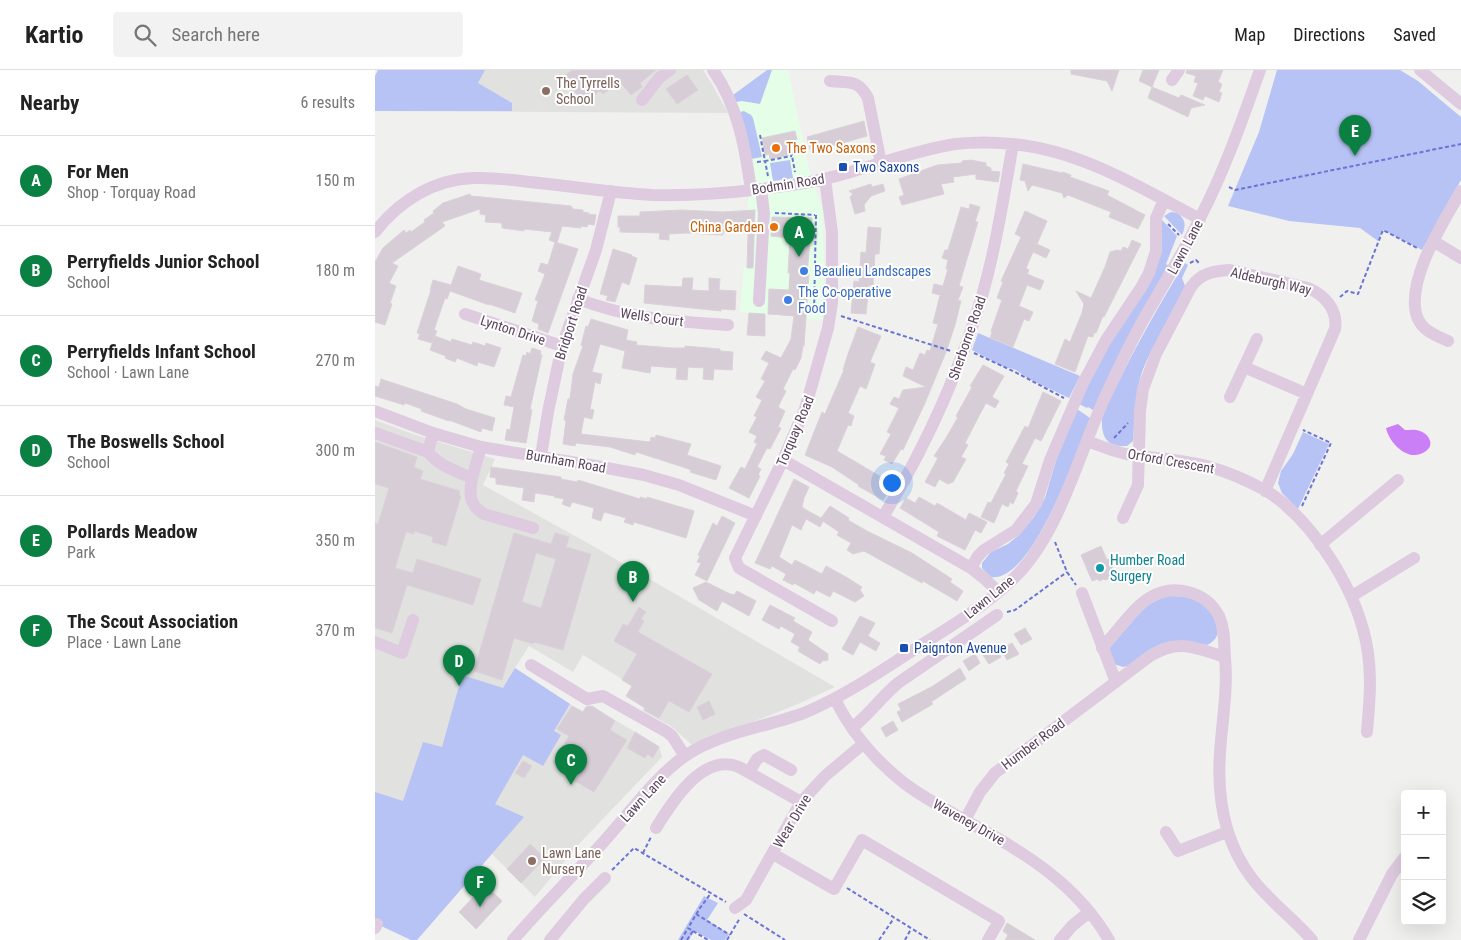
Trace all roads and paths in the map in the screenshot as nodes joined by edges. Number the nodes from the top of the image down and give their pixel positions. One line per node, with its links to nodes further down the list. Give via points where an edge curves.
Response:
1 (670, 70): 6 (street, via 659,78)
2 (713, 70): 15 (street, via 739,123)
3 (1260, 70): 26 (street, Lawn Lane, via 1232,151)
4 (1420, 70): 7 (street)
5 (830, 81): 14 (street, via 857,84 863,88 868,98)
6 (642, 100)
7 (1461, 104)
8 (760, 135): 13 (path)
9 (1013, 144): 14 (street, Bodmin Road, via 956,144); 22 (street, Bodmin Road, via 1079,159); 59 (street, Sherborne Road, via 999,225 982,296 965,348 926,442)
10 (1461, 144): 19 (path)
11 (790, 145): 12 (path)
12 (792, 156): 13 (path); 17 (path)
13 (765, 161): 15 (path); 18 (path)
14 (881, 163): 16 (street, Bodmin Road)
15 (747, 164): 18 (street)
16 (825, 179): 17 (street, Bodmin Road); 25 (street, Torquay Road)
17 (797, 184): 18 (street, Bodmin Road)
18 (761, 189): 20 (street, Bodmin Road, via 687,195); 23 (street)
19 (1235, 190)
20 (611, 191): 27 (street, Bodmin Road, via 489,178 459,179 411,198 387,217); 31 (street, Bridport Road, via 596,250)
21 (1461, 191): 28 (street)
22 (1164, 200): 26 (street, Bodmin Road); 66 (street, Lawn Lane, via 1156,218 1156,251 1149,273 1083,383 1050,460 1036,504 1016,530 984,550)
23 (764, 212): 24 (path); 32 (street)
24 (816, 215): 25 (path); 34 (path, via 814,313)
25 (830, 217): 34 (street, Torquay Road)
26 (1200, 219): 48 (street, Lawn Lane, via 1132,341)
27 (375, 232)
28 (1433, 241): 29 (street); 30 (street)
29 (1427, 253): 33 (path, via 1383,230 1358,294 1347,292); 38 (street, via 1414,300 1415,310 1419,321 1431,333)
30 (1461, 258)
31 (578, 300): 36 (street, Wells Court, via 637,317); 39 (street, Bridport Road)
32 (759, 301)
33 (1330, 305): 41 (street, via 1335,329); 44 (street, Aldeburgh Way, via 1318,292 1308,288 1230,270 1207,273 1191,288 1155,354 1143,389)
34 (831, 313): 54 (street, Torquay Road, via 812,388)
35 (465, 314): 39 (street, Lynton Drive)
36 (728, 325)
37 (1257, 339): 40 (street)
38 (1448, 341)
39 (561, 346): 53 (street, Bridport Road)
40 (1244, 367): 41 (street); 42 (street)
41 (1307, 394): 45 (street)
42 (1230, 397)
43 (375, 411): 46 (street, Burnham Road)
44 (1140, 411): 50 (path); 52 (street, Aldeburgh Way)
45 (1293, 425): 57 (street); 60 (path, via 1331,443)
46 (433, 433): 49 (street, Burnham Road); 51 (street)
47 (375, 434): 51 (street)
48 (1087, 441): 50 (street, Orford Crescent); 63 (street, Lawn Lane)
49 (481, 447): 53 (street, Burnham Road); 55 (street)
50 (1104, 448): 52 (street, Orford Crescent)
51 (428, 452): 55 (street, via 443,466)
52 (1140, 455): 57 (street, Orford Crescent, via 1210,467); 61 (street, Aldeburgh Way, via 1138,485)
53 (541, 456): 58 (street, Burnham Road, via 644,475 679,485)
54 (783, 460): 58 (street, Torquay Road); 59 (street)
55 (472, 478): 62 (street, via 469,493 473,506 484,514)
56 (1398, 480): 64 (street)
57 (1265, 491): 60 (street, Orford Crescent)
58 (755, 516): 73 (street, Torquay Road, via 735,558 739,568)
59 (883, 517): 66 (street)
60 (1297, 517): 64 (street, Orford Crescent)
61 (1123, 518)
62 (533, 528)
63 (1047, 534): 67 (path, via 1054,538); 68 (street, Lawn Lane, via 1029,561)
64 (1320, 545): 70 (street, Orford Crescent)
65 (1414, 558): 70 (street)
66 (971, 568): 68 (street)
67 (1067, 572): 69 (path); 71 (path, via 1015,610)
68 (998, 592): 79 (street, Lawn Lane)
69 (1082, 593): 75 (street)
70 (1352, 596): 81 (street, Orford Crescent, via 1364,633 1370,669)
71 (997, 615): 80 (street, Lawn Lane, via 898,683)
72 (413, 620): 74 (street, via 402,653)
73 (832, 620)
74 (375, 642)
75 (1102, 648): 76 (street, via 1148,598 1165,591 1183,590 1206,600 1214,608 1223,629); 78 (street)
76 (1225, 657): 78 (street, Humber Road, via 1183,645 1170,646 1150,656); 90 (street, via 1227,689 1219,768)
77 (531, 665): 83 (street, via 587,699 603,696 667,732)
78 (1116, 682): 87 (street, Humber Road, via 995,774 980,792)
79 (835, 699): 80 (street, Waveney Drive); 83 (street, Lawn Lane, via 804,713 701,747)
80 (852, 728): 82 (street, Waveney Drive)
81 (1367, 732)
82 (863, 744): 86 (street, Wear Drive, via 825,776); 87 (street, Waveney Drive, via 903,782)
83 (685, 756): 105 (street, Lawn Lane, via 654,783)
84 (791, 770): 85 (street, via 764,755 757,759)
85 (749, 772): 86 (street, Lawn Lane); 88 (street, Lawn Lane, via 723,763 703,772 678,794)
86 (801, 802): 92 (street, Wear Drive)
87 (965, 820): 98 (street, Waveney Drive, via 1038,863)
88 (656, 828): 91 (path)
89 (1166, 832): 90 (street, via 1178,851)
90 (1227, 832): 118 (street, via 1249,875)
91 (643, 853): 94 (path, via 634,848); 96 (path)
92 (773, 854): 95 (street, via 834,889); 97 (street, Wear Drive)
93 (1401, 862): 119 (street)
94 (605, 878): 106 (street)
95 (837, 882): 100 (path); 115 (street, via 862,840 999,921)
96 (711, 894): 97 (path); 99 (path)
97 (739, 911): 104 (path); 111 (path)
98 (1089, 912): 116 (street); 117 (street, Waveney Drive)
99 (696, 914): 101 (path); 104 (path)
100 (894, 918): 102 (path); 112 (path)
101 (688, 928): 103 (path); 107 (path)
102 (911, 929): 113 (path); 114 (path)
103 (693, 931): 108 (path); 109 (path)
104 (730, 935): 110 (path)
105 (513, 940)
106 (549, 940)
107 (681, 940)
108 (687, 940)
109 (709, 940)
110 (727, 940)
111 (785, 940)
112 (879, 940)
113 (905, 940)
114 (930, 940)
115 (988, 940)
116 (1060, 940)
117 (1109, 940)
118 (1312, 940)
119 (1359, 940)

